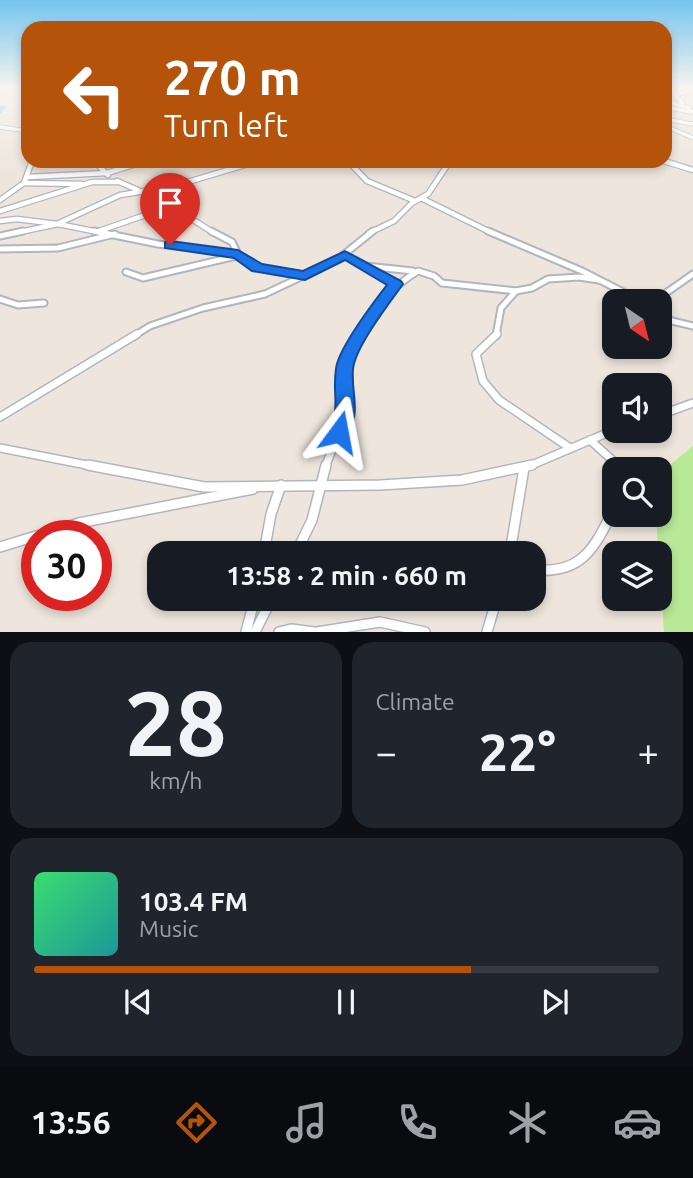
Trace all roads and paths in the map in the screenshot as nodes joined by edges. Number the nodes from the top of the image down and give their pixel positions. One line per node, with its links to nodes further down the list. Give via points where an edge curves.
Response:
1 (672, 121): 2 (street)
2 (693, 124)
3 (0, 127): 5 (street)
4 (672, 129): 6 (street)
5 (21, 130)
6 (693, 138)
7 (672, 164): 14 (street)
8 (30, 168): 16 (street)
9 (101, 168): 15 (street)
10 (123, 168): 15 (street)
11 (234, 168): 20 (street, via 166,188)
12 (352, 168): 22 (street, via 366,179)
13 (445, 168): 22 (street, via 428,194)
14 (693, 171)
15 (107, 173): 16 (street); 17 (street)
16 (27, 177): 18 (street)
17 (119, 182): 19 (street); 20 (street)
18 (24, 183): 19 (street); 21 (street)
19 (88, 184): 23 (street)
20 (138, 191): 24 (street); 27 (street)
21 (0, 200)
22 (418, 200): 34 (street, via 394,221 363,236); 40 (street)
23 (0, 211)
24 (184, 214): 29 (street, via 153,211); 33 (street, via 232,242)
25 (23, 220): 26 (street); 27 (street); 28 (street, via 25,226)
26 (0, 221)
27 (57, 224): 28 (street); 29 (street)
28 (42, 229): 31 (street)
29 (97, 232): 30 (street)
30 (117, 234): 32 (street, via 21,251); 33 (street)
31 (0, 238)
32 (0, 249)
33 (238, 255): 37 (street, via 143,278); 39 (street, via 257,268)
34 (345, 255): 35 (street); 39 (street)
35 (366, 266): 36 (street); 41 (street)
36 (414, 271): 41 (street); 44 (street, via 428,272 442,282)
37 (126, 272)
38 (693, 274): 43 (street)
39 (305, 276): 51 (street, via 265,294 150,326)
40 (599, 280): 42 (street); 44 (street, via 548,279)
41 (396, 284): 58 (street, via 371,316 344,366 347,414)
42 (618, 289)
43 (672, 289)
44 (516, 291): 54 (street, via 501,308 496,337 476,354 478,369 486,387 501,402)
45 (0, 299): 46 (street, via 18,305)
46 (44, 303)
47 (672, 320): 48 (street)
48 (693, 326)
49 (693, 403): 50 (street)
50 (672, 411)
51 (0, 417)
52 (602, 435): 53 (street)
53 (590, 440): 54 (street); 56 (street)
54 (570, 447): 57 (street)
55 (0, 448): 60 (street, via 188,485)
56 (609, 457)
57 (524, 468): 58 (street, via 437,482); 64 (street)
58 (320, 484): 59 (street); 63 (street, via 313,520)
59 (281, 485): 60 (street); 62 (street)
60 (258, 487): 65 (street, via 79,523)
61 (603, 527): 66 (street, via 573,568)
62 (266, 541)
63 (302, 541)
64 (512, 541)
65 (0, 547)
66 (546, 571)
67 (252, 611): 70 (street)
68 (266, 611): 71 (street)
69 (493, 611): 75 (street)
70 (246, 632)
71 (255, 632)
72 (279, 632): 73 (street)
73 (315, 632): 74 (street, via 380,622)
74 (425, 632)
75 (487, 632)

